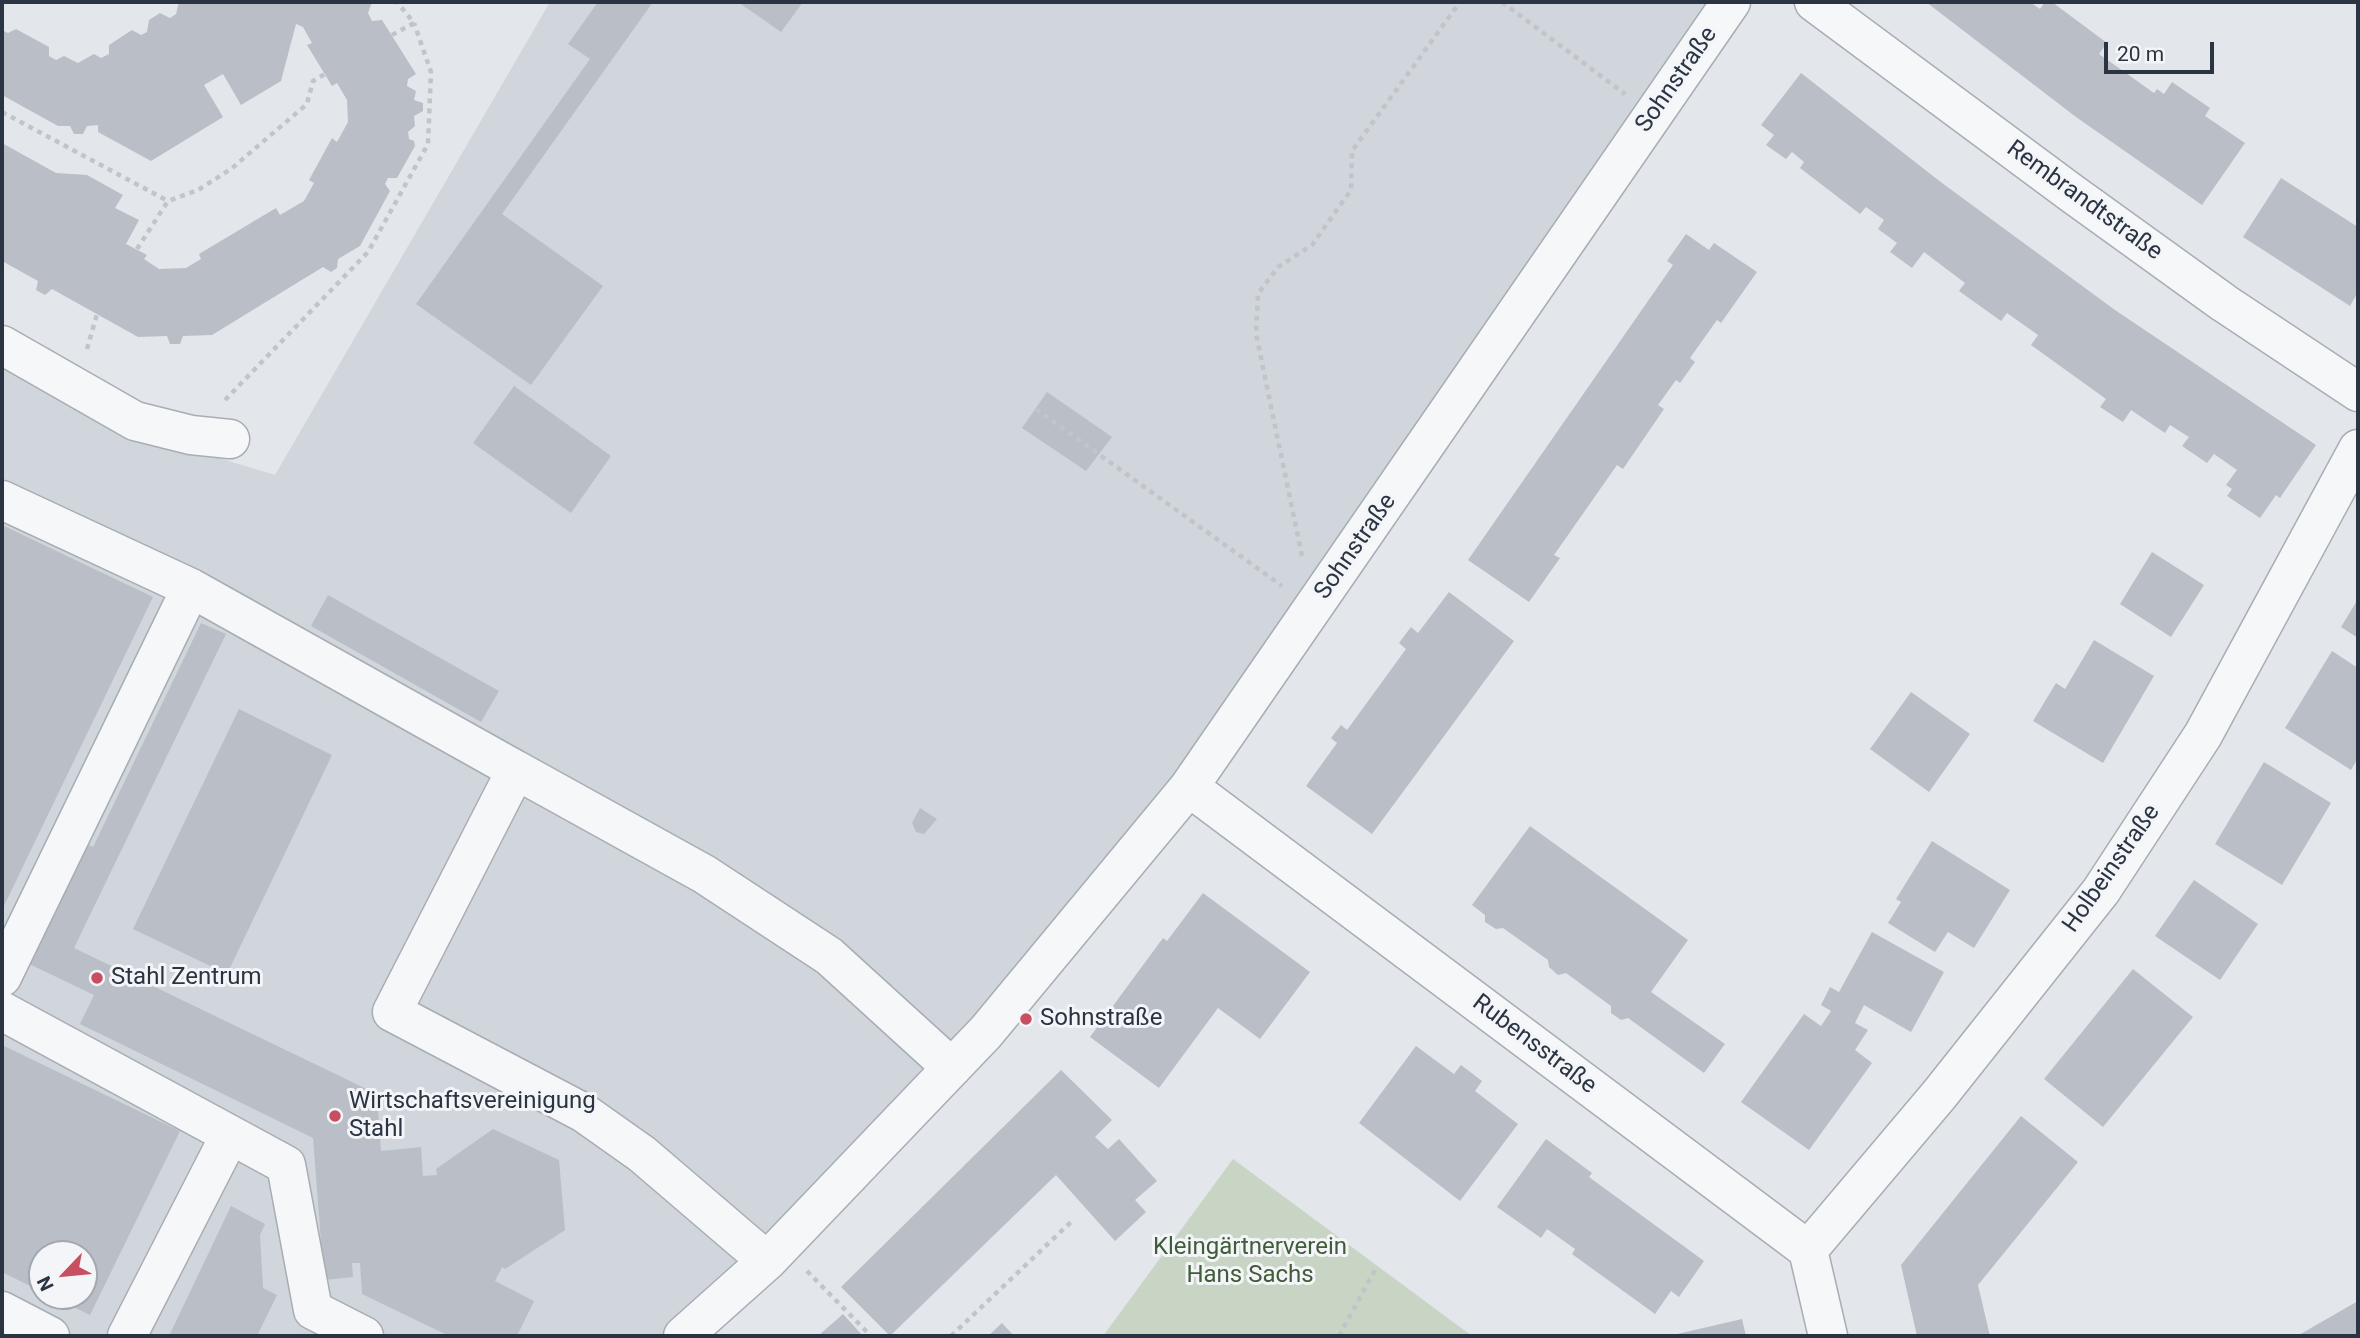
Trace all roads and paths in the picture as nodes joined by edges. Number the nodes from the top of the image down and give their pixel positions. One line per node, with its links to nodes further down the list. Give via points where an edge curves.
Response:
1 (397, 2): 6 (path)
2 (1460, 2): 21 (path, via 1352,151 1351,190 1312,245 1278,267 1258,294 1256,334)
3 (1502, 2): 10 (path)
4 (1731, 2): 10 (street, Sohnstraße)
5 (1814, 2): 14 (street, Rembrandtstraße, via 2224,303)
6 (414, 23): 7 (path); 16 (path, via 431,72 428,144 368,252)
7 (392, 35)
8 (325, 74): 11 (path, via 313,81 307,104 231,169 198,190)
9 (2, 112): 11 (path)
10 (1653, 115): 21 (street, Sohnstraße)
11 (167, 201): 12 (path)
12 (137, 250)
13 (2, 345): 16 (street, via 135,421)
14 (2358, 392)
15 (1036, 409): 21 (path)
16 (191, 435): 17 (street)
17 (230, 439)
18 (2358, 449): 29 (street, Holbeinstraße, via 2203,735 2101,891)
19 (2, 500): 20 (street)
20 (191, 588): 22 (street); 24 (street)
21 (1313, 608): 23 (street, Sohnstraße)
22 (516, 770): 26 (street, via 704,874 829,956); 30 (street, via 392,1012 584,1113)
23 (1189, 787): 26 (street, Sohnstraße, via 1015,999); 29 (street, Rubensstraße)
24 (2, 977)
25 (2, 1011): 27 (street)
26 (951, 1068): 30 (street, Sohnstraße)
27 (230, 1135): 34 (street); 35 (street, via 286,1165 313,1310)
28 (1072, 1221): 38 (path)
29 (1808, 1250): 40 (street)
30 (775, 1253): 36 (street, Sohnstraße); 37 (path)
31 (1376, 1268): 39 (path)
32 (2, 1311): 33 (street)
33 (50, 1336)
34 (127, 1336)
35 (365, 1336)
36 (683, 1336)
37 (871, 1336)
38 (951, 1336)
39 (1339, 1336)
40 (1828, 1336)

